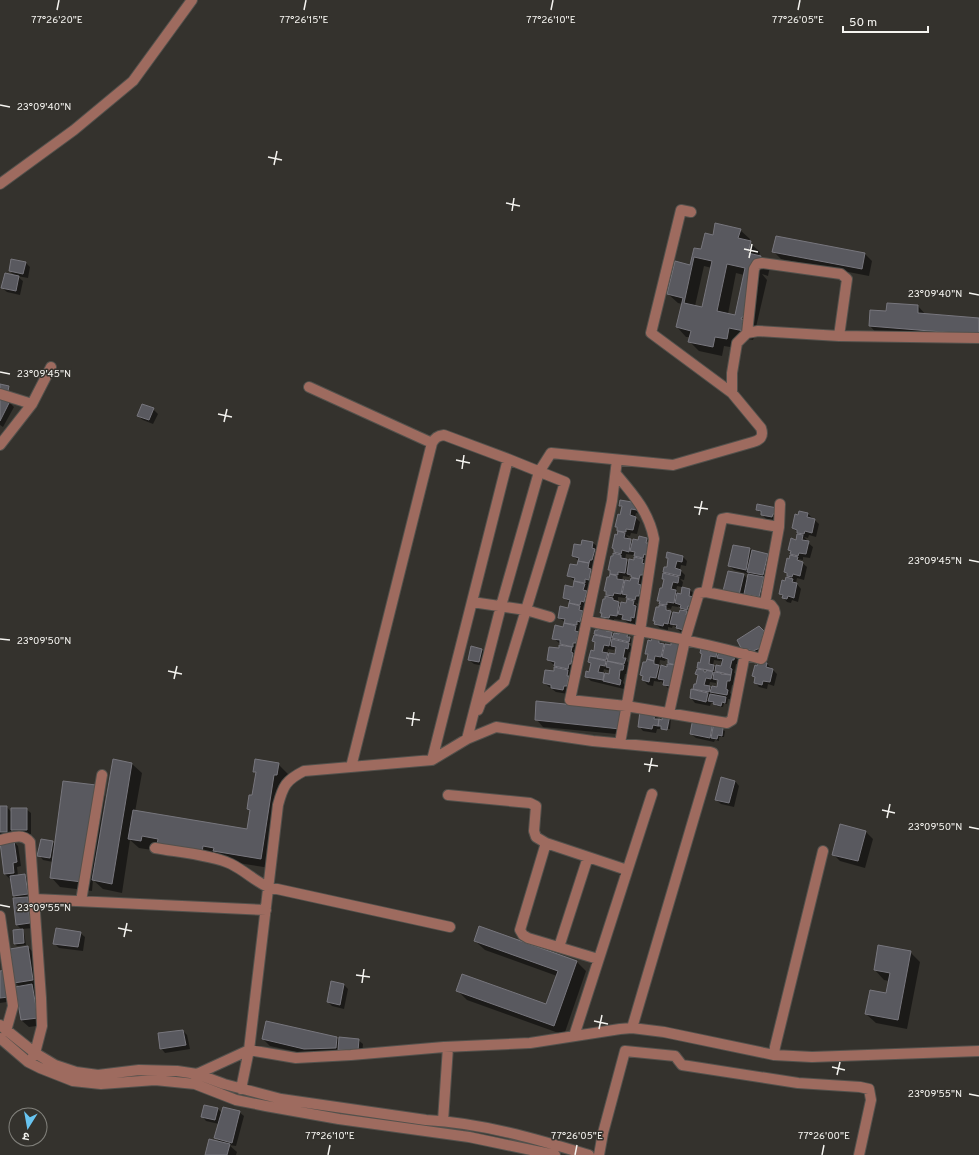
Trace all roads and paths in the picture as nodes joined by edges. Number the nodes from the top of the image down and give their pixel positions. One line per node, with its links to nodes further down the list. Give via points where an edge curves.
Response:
1 (192, 0): 2 (street, via 132,80 74,130)
2 (0, 184)
3 (691, 212): 9 (street, via 682,210 651,333)
4 (747, 333): 5 (street, via 758,331); 5 (street, via 754,269 762,263 844,275 847,278); 9 (street, via 737,343)
5 (839, 336): 6 (street)
6 (979, 338)
7 (51, 366): 11 (street)
8 (309, 387): 12 (street)
9 (732, 393): 15 (street, via 761,428 763,433 760,440 673,465)
10 (0, 394): 11 (street)
11 (32, 404): 13 (street)
12 (432, 443): 14 (street, via 439,435 444,435); 35 (street)
13 (0, 445)
14 (508, 459): 16 (street); 21 (street)
15 (617, 460): 16 (street, via 551,453); 17 (street)
16 (539, 472): 23 (street); 24 (street, via 565,482)
17 (616, 474): 26 (street); 27 (street, via 646,514 654,539)
18 (780, 504): 19 (street)
19 (778, 527): 20 (street, via 722,519); 22 (street)
20 (706, 592): 22 (street); 28 (street, via 698,593)
21 (472, 602): 23 (street); 34 (street)
22 (766, 603): 29 (street, via 771,605 775,613 762,658)
23 (501, 606): 24 (street); 32 (street)
24 (526, 610): 25 (street); 32 (street, via 504,682 481,702)
25 (550, 617)
26 (587, 622): 27 (street); 30 (street, via 570,700)
27 (640, 631): 28 (street); 30 (street)
28 (685, 640): 29 (street); 31 (street)
29 (745, 654): 31 (street, via 732,720 727,722)
30 (626, 706): 31 (street); 33 (street)
31 (669, 713)
32 (467, 739): 33 (street, via 496,727); 34 (street)
33 (620, 743): 53 (street, via 713,753)
34 (432, 760): 35 (street)
35 (351, 767): 45 (street, via 304,771 292,777 282,789)
36 (102, 775): 47 (street)
37 (652, 794): 44 (street)
38 (448, 795): 40 (street, via 530,803 536,806 536,836)
39 (0, 840): 46 (street, via 22,835 30,842)
40 (546, 843): 43 (street); 51 (street, via 520,930 522,935 528,938)
41 (155, 848): 45 (street, via 219,859)
42 (823, 851): 60 (street)
43 (588, 857): 44 (street); 51 (street)
44 (627, 870): 52 (street)
45 (268, 887): 48 (street); 50 (street)
46 (34, 899): 47 (street); 59 (street, via 42,1026)
47 (81, 901): 48 (street)
48 (266, 910): 57 (street)
49 (0, 916): 54 (street, via 13,1006)
50 (450, 927)
51 (560, 947): 52 (street)
52 (598, 959): 55 (street)
53 (632, 1028): 55 (street); 60 (street, via 664,1032)
54 (2, 1031): 59 (street); 61 (street)
55 (574, 1036): 56 (street, via 530,1043)
56 (448, 1047): 57 (street, via 296,1058); 65 (street)
57 (249, 1050): 62 (street); 64 (street)
58 (979, 1051): 60 (street, via 812,1057)
59 (36, 1053): 61 (street); 62 (street, via 55,1065 76,1072 98,1075 140,1070)
60 (774, 1055)
61 (28, 1062): 63 (street, via 73,1081 101,1084 155,1080)
62 (197, 1074): 63 (street); 64 (street)
63 (196, 1084): 67 (street, via 236,1100 266,1106 339,1119)
64 (241, 1089): 65 (street, via 288,1100)
65 (443, 1121): 66 (street)
66 (470, 1126): 67 (street); 69 (street, via 505,1132)
67 (469, 1136): 68 (street)
68 (555, 1155)
69 (589, 1155)
70 (599, 1155): 71 (street, via 625,1051 675,1056 682,1065 798,1082 869,1089 870,1100)
71 (859, 1155)

